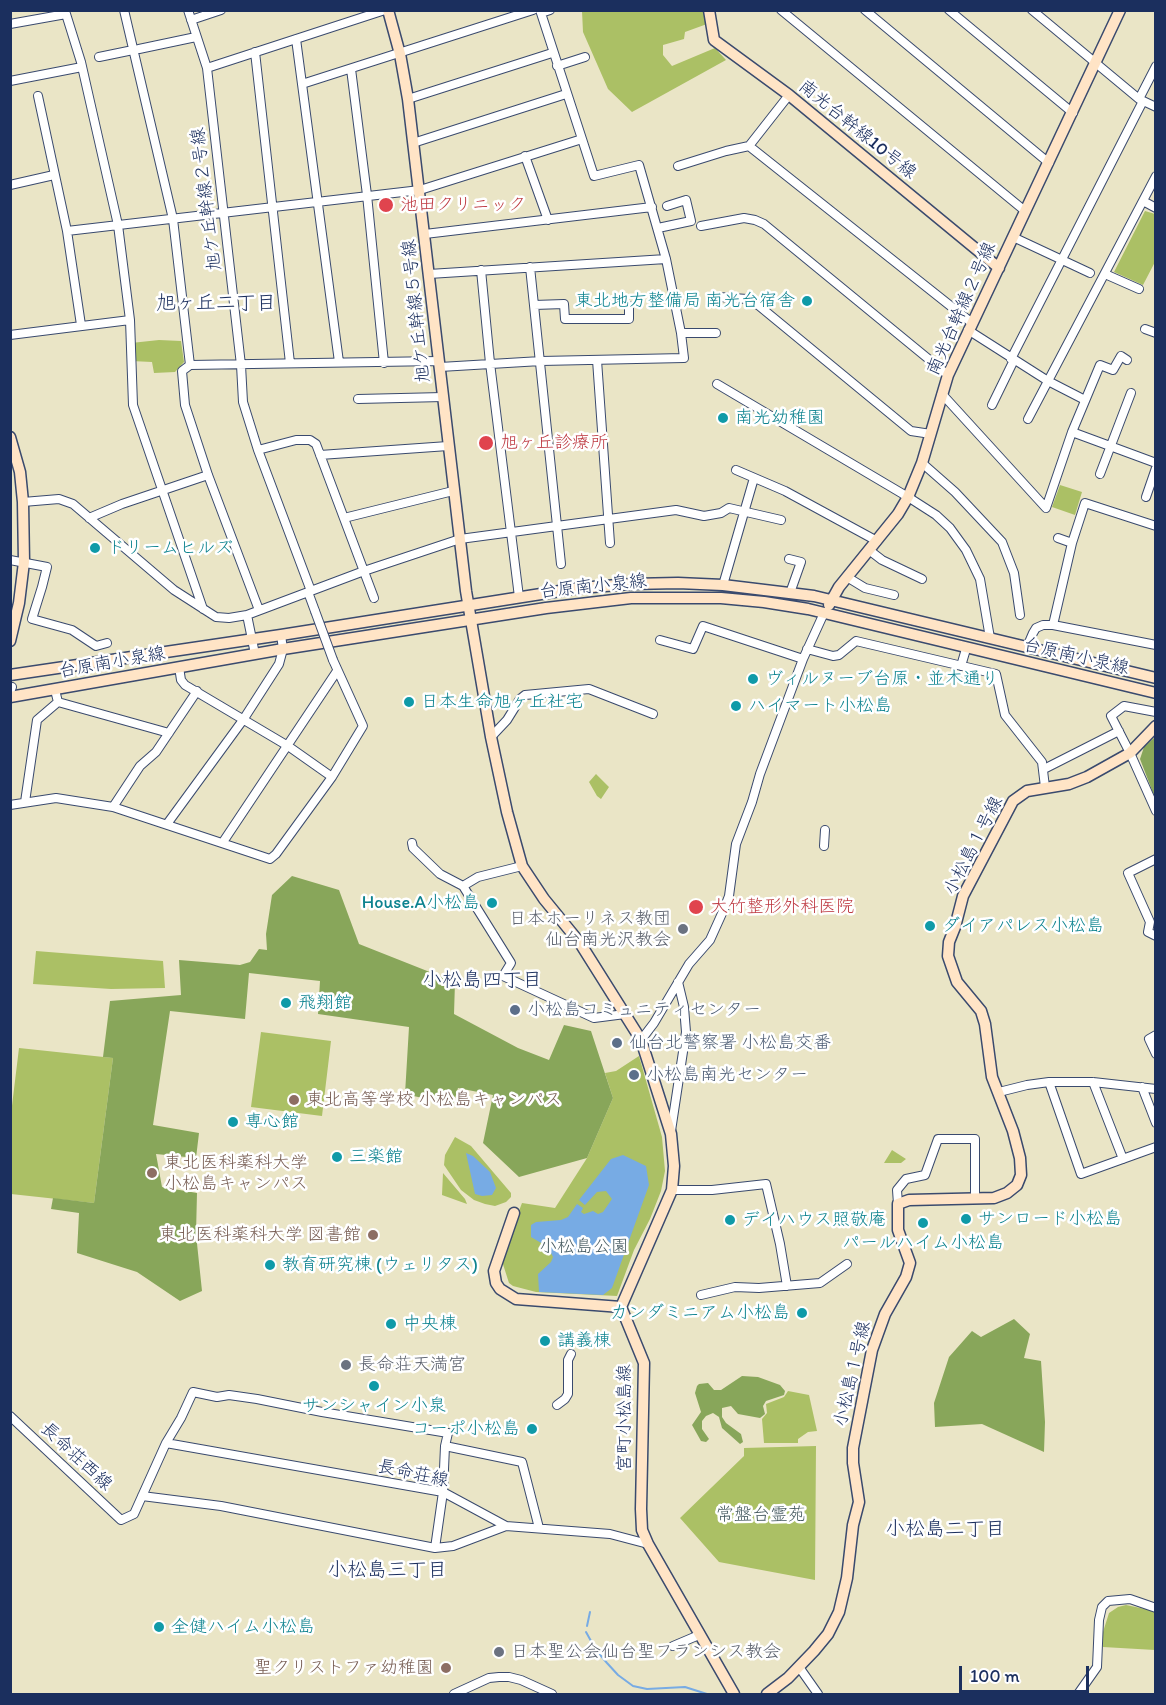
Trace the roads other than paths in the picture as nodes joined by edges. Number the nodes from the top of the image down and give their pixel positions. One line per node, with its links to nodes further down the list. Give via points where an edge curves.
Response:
1 (124, 10): 19 (street)
2 (188, 10): 15 (street, 旭ケ丘幹線２号線)
3 (221, 10): 15 (street)
4 (386, 10): 18 (street); 22 (street, 旭ケ丘幹線５号線)
5 (532, 10): 22 (street)
6 (550, 10): 14 (street)
7 (709, 10): 34 (street, 南光台幹線10号線, via 714,40)
8 (781, 10): 57 (street)
9 (866, 10): 44 (street)
10 (949, 10): 39 (street)
11 (1032, 10): 25 (street)
12 (1119, 11): 25 (street, 南光台幹線２号線)
13 (64, 12): 16 (street); 28 (street)
14 (541, 12): 21 (street)
15 (191, 20): 17 (street, 旭ケ丘幹線２号線)
16 (10, 24)
17 (196, 37): 19 (street); 29 (street, 旭ケ丘幹線２号線)
18 (296, 39): 20 (street); 32 (street)
19 (136, 50): 23 (street); 59 (street)
20 (255, 52): 29 (street); 53 (street)
21 (552, 53): 26 (street); 36 (street)
22 (400, 54): 30 (street); 36 (street, 旭ケ丘幹線５号線)
23 (99, 57)
24 (585, 57): 26 (street)
25 (1096, 64): 37 (street); 39 (street, 南光台幹線２号線)
26 (557, 66): 33 (street)
27 (1155, 66): 37 (street)
28 (82, 67): 31 (street); 61 (street)
29 (207, 68): 58 (street, 旭ケ丘幹線２号線)
30 (351, 69): 32 (street); 50 (street)
31 (10, 81)
32 (302, 84): 51 (street)
33 (566, 94): 40 (street); 41 (street)
34 (789, 95): 42 (street); 70 (street, 南光台幹線10号線)
35 (38, 96): 46 (street)
36 (408, 99): 41 (street, 旭ケ丘幹線５号線)
37 (1141, 100): 38 (street); 68 (street)
38 (1155, 107)
39 (1073, 113): 44 (street, 南光台幹線２号線)
40 (582, 139): 43 (street); 55 (street, via 594,177 639,165)
41 (413, 143): 49 (street, 旭ケ丘幹線５号線)
42 (749, 146): 45 (street); 81 (street, via 877,246)
43 (525, 156): 49 (street); 60 (street)
44 (1049, 163): 57 (street, 南光台幹線２号線)
45 (678, 166)
46 (54, 176): 48 (street); 64 (street)
47 (1155, 176): 52 (street)
48 (10, 185)
49 (420, 190): 50 (street); 65 (street, 旭ケ丘幹線５号線)
50 (367, 195): 51 (street); 93 (street)
51 (319, 201): 53 (street); 91 (street)
52 (1143, 201): 56 (street); 74 (street)
53 (271, 206): 58 (street); 92 (street)
54 (667, 206): 63 (street, via 686,200 691,221)
55 (652, 207): 60 (street); 63 (street)
56 (1155, 208)
57 (1025, 211): 66 (street, 南光台幹線２号線)
58 (224, 212): 59 (street); 97 (street, 旭ケ丘幹線２号線)
59 (173, 219): 61 (street); 96 (street)
60 (548, 220): 65 (street)
61 (118, 225): 64 (street); 79 (street)
62 (701, 226): 98 (street, via 744,218 764,224)
63 (658, 228): 67 (street)
64 (67, 231): 80 (street)
65 (425, 234): 73 (street, 旭ケ丘幹線５号線)
66 (1013, 237): 68 (street); 70 (street, 南光台幹線２号線)
67 (666, 259): 69 (street); 83 (street)
68 (1062, 260): 72 (street); 88 (street)
69 (530, 267): 71 (street); 77 (street)
70 (999, 268): 81 (street, 南光台幹線２号線)
71 (481, 270): 73 (street); 94 (street)
72 (1090, 273)
73 (429, 274): 95 (street, 旭ケ丘幹線５号線)
74 (1105, 274): 75 (street); 99 (street)
75 (1139, 289)
76 (719, 297): 109 (street, via 747,299 758,305 911,431)
77 (534, 305): 78 (street, via 564,304 565,319 629,318); 90 (street)
78 (629, 306)
79 (130, 320): 80 (street); 122 (street, via 133,405)
80 (81, 325): 86 (street)
81 (970, 326): 88 (street); 98 (street, 南光台幹線２号線)
82 (1145, 329): 85 (street)
83 (681, 333): 84 (street); 87 (street, via 684,358)
84 (716, 333)
85 (1155, 333)
86 (10, 335)
87 (597, 360): 90 (street); 130 (street)
88 (1013, 360): 99 (street); 106 (street)
89 (1127, 360): 105 (street, via 1121,356 1113,370 1100,365)
90 (541, 361): 94 (street); 132 (street)
91 (339, 362): 92 (street); 93 (street)
92 (290, 363): 97 (street)
93 (384, 363): 95 (street)
94 (489, 363): 95 (street); 134 (street)
95 (439, 364): 103 (street, 旭ケ丘幹線５号線)
96 (190, 365): 97 (street); 120 (street, via 182,371 184,405)
97 (242, 365): 113 (street, 旭ケ丘幹線２号線, via 243,402)
98 (948, 375): 102 (street, 南光台幹線２号線)
99 (1048, 381): 105 (street); 107 (street)
100 (717, 384): 125 (street)
101 (1131, 393): 112 (street)
102 (942, 394): 108 (street, via 1046,508); 109 (street, 南光台幹線２号線)
103 (443, 397): 104 (street); 111 (street, 旭ケ丘幹線５号線)
104 (358, 399)
105 (1085, 400): 108 (street)
106 (992, 405)
107 (1028, 419)
108 (1072, 432): 112 (street)
109 (931, 434): 115 (street, 南光台幹線２号線)
110 (10, 438): 126 (street, via 20,472)
111 (448, 446): 114 (street); 123 (street, 旭ケ丘幹線５号線)
112 (1110, 446): 116 (street); 119 (street)
113 (258, 450): 114 (street, via 310,440); 150 (street, 旭ケ丘幹線２号線)
114 (320, 455): 129 (street)
115 (922, 463): 125 (street, 南光台幹線２号線); 162 (street, via 1002,542 1014,573)
116 (1155, 463)
117 (1155, 468): 124 (street)
118 (736, 470): 121 (street)
119 (1100, 474)
120 (208, 475): 122 (street); 159 (street)
121 (754, 478): 127 (street); 137 (street)
122 (163, 491): 128 (street); 158 (street)
123 (453, 491): 129 (street); 136 (street, 旭ケ丘幹線５号線)
124 (1146, 496)
125 (908, 497): 137 (street, 南光台幹線２号線); 166 (street, via 936,515 966,550 980,579)
126 (23, 502): 128 (street, via 58,499 73,504); 143 (street)
127 (745, 511): 130 (street, via 729,508 704,516 676,510); 131 (street); 149 (street)
128 (89, 518): 158 (street, via 174,590)
129 (344, 518): 145 (street)
130 (607, 518): 132 (street); 138 (street)
131 (780, 520)
132 (558, 525): 134 (street); 144 (street)
133 (1155, 526): 139 (street, via 1085,503)
134 (510, 532): 136 (street); 153 (street)
135 (1058, 538): 139 (street)
136 (460, 539): 145 (street); 157 (street, 旭ケ丘幹線５号線)
137 (876, 541): 140 (street, 南光台幹線２号線)
138 (610, 543)
139 (1072, 543): 164 (street)
140 (869, 550): 146 (street, 南光台幹線２号線); 147 (street)
141 (10, 560): 143 (street)
142 (789, 560): 151 (street, via 801,562)
143 (24, 562): 169 (street); 170 (street, via 47,567 32,619 72,630 96,645)
144 (561, 564)
145 (364, 571): 150 (street); 154 (street)
146 (847, 577): 152 (street, via 865,588); 156 (street, 南光台幹線２号線)
147 (922, 579)
148 (631, 584): 149 (street, 台原南小泉線); 153 (street, 台原南小泉線); 155 (street)
149 (723, 585): 151 (street, 台原南小泉線)
150 (309, 591): 159 (street); 180 (street, 旭ケ丘幹線２号線, bridge)
151 (790, 593): 156 (street, 台原南小泉線)
152 (894, 595)
153 (519, 597): 157 (street, 台原南小泉線)
154 (374, 598)
155 (631, 598): 160 (street, 台原南小泉線, via 721,598); 163 (street, 台原南小泉線)
156 (832, 600): 160 (street, 南光台幹線２号線); 166 (street, 台原南小泉線)
157 (468, 605): 163 (street, 旭ケ丘幹線５号線); 165 (street, 台原南小泉線)
158 (204, 610): 161 (street, via 216,617)
159 (259, 610): 161 (street)
160 (824, 613): 173 (street, 台原南小泉線); 175 (street)
161 (247, 615): 167 (street)
162 (1020, 615)
163 (471, 620): 174 (street, 台原南小泉線); 196 (street, 旭ケ丘幹線５号線)
164 (1053, 625): 171 (street); 172 (street, via 1036,628)
165 (281, 635): 167 (street, 台原南小泉線); 174 (street)
166 (990, 638): 172 (street, 台原南小泉線)
167 (252, 640): 176 (street); 181 (street, 台原南小泉線)
168 (660, 640): 177 (street, via 693,649 703,626)
169 (10, 641)
170 (107, 643)
171 (1155, 645)
172 (1028, 646): 182 (street, 台原南小泉線)
173 (966, 648): 178 (street); 187 (street, 台原南小泉線)
174 (284, 649): 176 (street, 台原南小泉線); 192 (street, via 279,664)
175 (807, 649): 177 (street); 178 (street, via 833,656 857,641)
176 (255, 654): 179 (street, 台原南小泉線)
177 (803, 659): 215 (street, via 736,844 729,896 710,940)
178 (961, 666): 199 (street, via 996,674 1005,715)
179 (178, 667): 184 (street, 台原南小泉線); 185 (street, via 181,680)
180 (337, 671): 197 (street); 200 (street, 旭ケ丘幹線２号線, via 363,726)
181 (10, 675)
182 (1155, 678)
183 (10, 687): 186 (street)
184 (55, 690): 188 (street, 台原南小泉線); 189 (street)
185 (197, 691): 192 (street); 195 (street)
186 (10, 692)
187 (1155, 693)
188 (10, 697)
189 (58, 702): 195 (street); 202 (street, via 37,720)
190 (1155, 712): 194 (street, via 1120,708 1111,716)
191 (654, 714): 196 (street, via 589,689 525,695)
192 (243, 720): 197 (street); 206 (street)
193 (1155, 726): 198 (street, 小松島１号線)
194 (1119, 731): 198 (street); 199 (street)
195 (169, 733): 204 (street, via 140,766)
196 (491, 737): 212 (street, 旭ケ丘幹線５号線)
197 (288, 746): 200 (street); 208 (street)
198 (1130, 753): 201 (street, 小松島１号線, via 1087,777); 205 (street)
199 (1044, 769): 201 (street)
200 (332, 777): 208 (street, via 270,859)
201 (1045, 787): 224 (street, 小松島１号線, via 1027,791 1006,811 963,896 948,949 957,982 981,1011 992,1077)
202 (25, 802): 203 (street); 204 (street, via 56,798)
203 (10, 805)
204 (113, 807): 206 (street)
205 (1155, 811)
206 (166, 824): 208 (street)
207 (825, 830): 210 (street)
208 (224, 842)
209 (412, 843): 213 (street, via 440,874)
210 (824, 846)
211 (1155, 859): 214 (street, via 1128,873 1150,922 1148,932)
212 (522, 866): 213 (street); 216 (street, 旭ケ丘幹線５号線, via 580,943)
213 (463, 886): 216 (street, via 511,963 503,976 594,1018)
214 (1155, 936)
215 (678, 982): 218 (street); 226 (street, via 686,1032)
216 (625, 1014): 218 (street, 旭ケ丘幹線５号線)
217 (1155, 1035): 219 (street, via 1149,1039)
218 (641, 1040): 226 (street, 旭ケ丘幹線５号線)
219 (1155, 1054)
220 (1049, 1082): 221 (street); 224 (street); 228 (street, via 1081,1174)
221 (1093, 1082): 222 (street); 228 (street)
222 (1142, 1087): 223 (street); 225 (street)
223 (1155, 1088)
224 (999, 1092): 230 (street, 小松島１号線, via 1013,1131 1021,1175 1007,1193 994,1198)
225 (1155, 1123)
226 (671, 1134): 229 (street)
227 (1155, 1147): 228 (street)
228 (1123, 1159)
229 (672, 1190): 234 (street, via 766,1184); 236 (street)
230 (975, 1197): 231 (street, 小松島１号線); 231 (street, via 975,1139 938,1139 925,1175 906,1179 897,1190)
231 (898, 1204): 251 (street, 小松島１号線, via 898,1230 910,1263 885,1314 866,1378 853,1448 859,1502 847,1578 834,1622)
232 (514, 1214): 236 (street, via 494,1270 500,1289 516,1299)
233 (847, 1264): 234 (street, via 820,1283)
234 (787, 1286): 235 (street, via 735,1287)
235 (701, 1295)
236 (621, 1307): 246 (street, 宮町小松島線, via 644,1363 641,1509 642,1530)
237 (571, 1354): 238 (street, via 568,1394)
238 (557, 1406)
239 (10, 1416): 243 (street, 長命荘西線, via 121,1520 134,1514)
240 (166, 1443): 241 (street, via 194,1392 448,1433); 242 (street, 長命荘線); 243 (street)
241 (445, 1446): 242 (street); 245 (street, via 522,1462)
242 (443, 1492): 244 (street, 長命荘線); 247 (street)
243 (142, 1496): 247 (street, via 221,1506)
244 (506, 1526): 245 (street, 長命荘線); 247 (street, via 453,1546)
245 (539, 1528): 246 (street, 長命荘線, via 610,1534)
246 (648, 1544): 249 (street, 宮町小松島線)
247 (435, 1548)
248 (1155, 1608): 257 (street, via 1130,1599 1108,1601 1102,1607 1096,1667)
249 (699, 1635): 250 (street); 254 (street, 宮町小松島線)
250 (673, 1646)
251 (799, 1667): 255 (street, 小松島１号線); 256 (street)
252 (454, 1695): 253 (street, via 489,1678 509,1677)
253 (552, 1695)
254 (734, 1695)
255 (767, 1695)
256 (818, 1695)
257 (1078, 1695)

